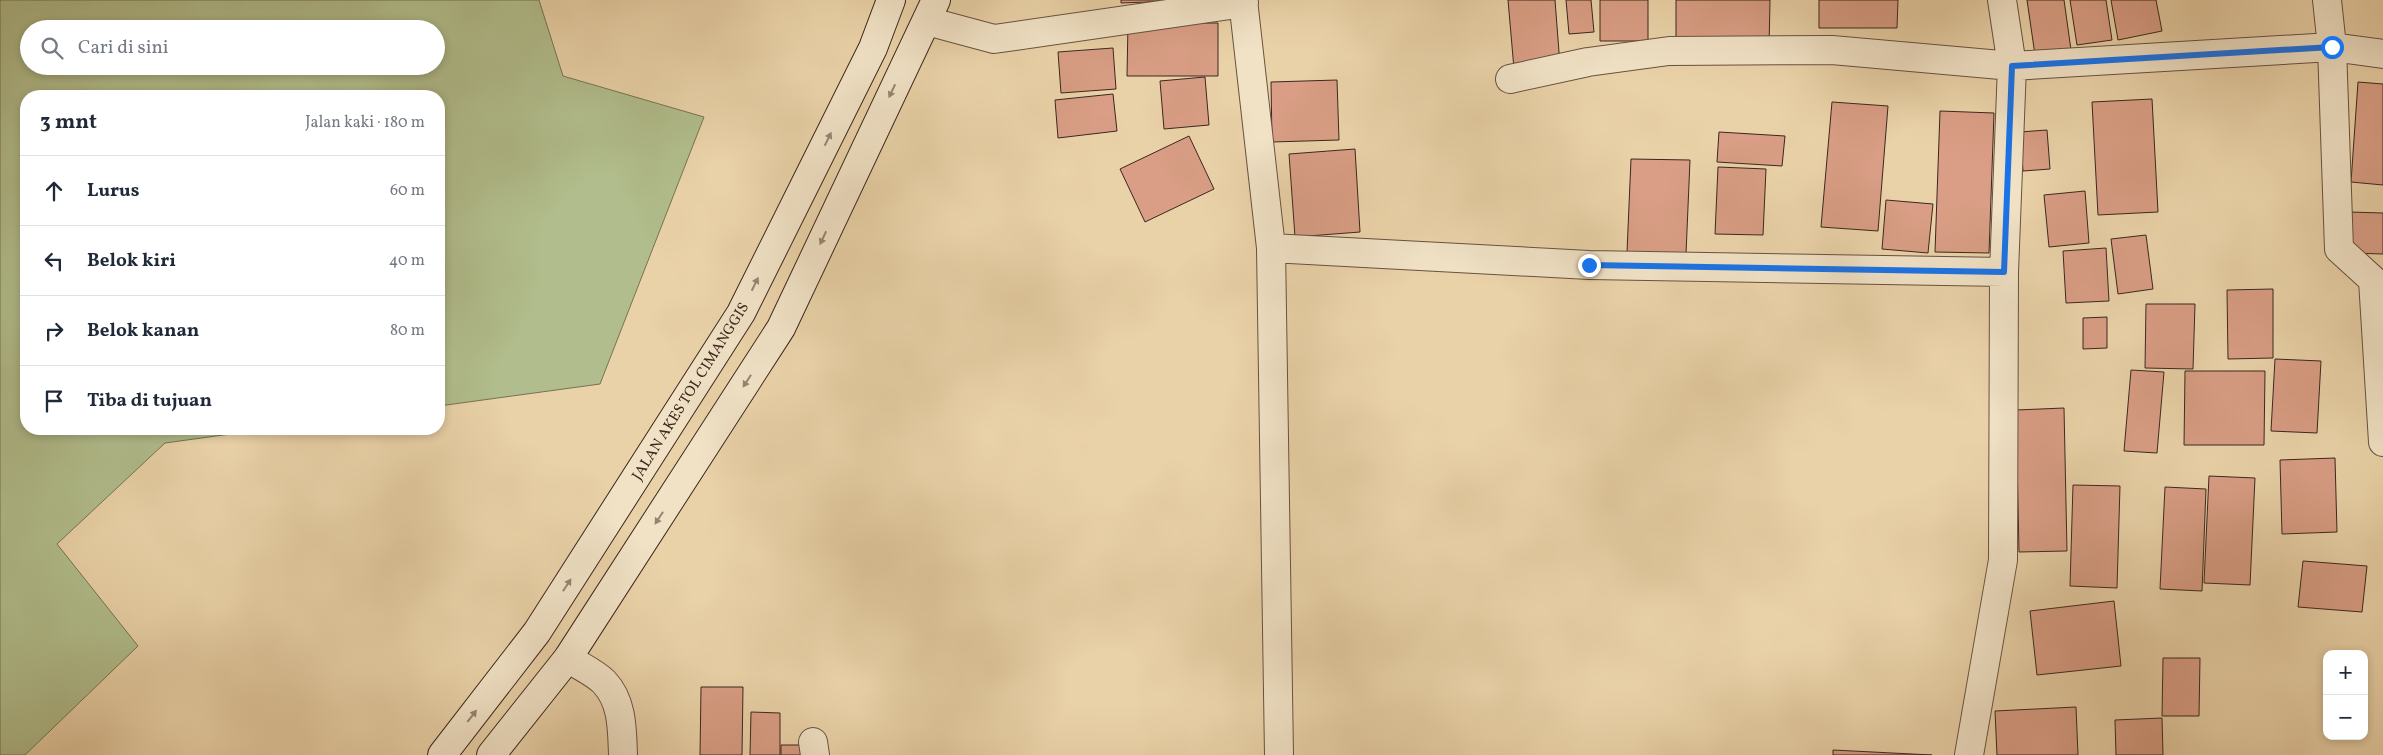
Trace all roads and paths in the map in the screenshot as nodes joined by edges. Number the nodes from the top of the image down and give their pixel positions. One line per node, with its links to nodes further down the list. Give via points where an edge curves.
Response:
1 (891, 0): 7 (street, JALAN AKES TOL CIMANGGIS)
2 (2002, 0): 10 (street)
3 (2327, 0): 6 (street)
4 (1243, 1): 5 (street, via 994,39); 12 (street)
5 (931, 10): 9 (street)
6 (2332, 47): 8 (street); 10 (street); 14 (street, via 2339,249 2373,280)
7 (873, 48): 9 (street); 16 (street, JALAN AKES TOL CIMANGGIS, one-way to 7, via 537,632 741,313)
8 (2383, 54)
9 (906, 60): 15 (street, one-way to 15, via 781,328)
10 (2012, 66): 11 (street, via 1832,50 1669,51 1588,62); 13 (street)
11 (1510, 79)
12 (1272, 248): 13 (street, via 1589,265); 19 (street)
13 (2004, 272): 20 (street, via 2003,560)
14 (2383, 442)
15 (568, 658): 17 (street); 18 (street, via 603,681 615,698 622,721)
16 (442, 755)
17 (491, 755)
18 (623, 755)
19 (1279, 755)
20 (1969, 755)

